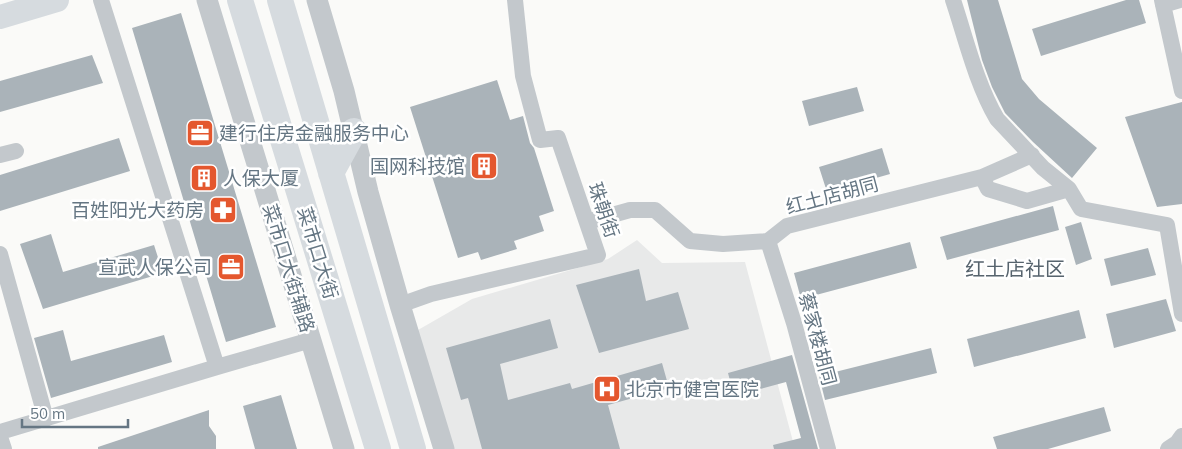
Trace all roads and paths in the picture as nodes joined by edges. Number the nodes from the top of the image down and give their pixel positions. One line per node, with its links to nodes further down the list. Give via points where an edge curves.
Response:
1 (57, 0): 11 (main road)
2 (101, 0): 24 (street)
3 (207, 0): 23 (street, 菜市口大街辅路)
4 (240, 0): 31 (main road, 菜市口大街)
5 (280, 0): 15 (main road, 菜市口大街)
6 (317, 0): 13 (street)
7 (515, 0): 18 (street, 珠朝街, via 523,76 540,140 558,138)
8 (953, 0): 14 (street, via 992,110)
9 (1180, 0): 10 (street)
10 (1162, 2): 12 (street)
11 (0, 17)
12 (1182, 91)
13 (354, 131): 15 (main road); 21 (street)
14 (1032, 155): 16 (street, 红土店胡同); 17 (street)
15 (331, 173): 32 (main road, 菜市口大街)
16 (982, 177): 17 (street, via 988,189 1027,201); 19 (street, 红土店胡同, via 787,226)
17 (1069, 188): 22 (street, via 1080,209 1167,225)
18 (587, 222): 19 (street, via 630,210 655,210 690,241 723,244); 21 (street, 珠朝街, via 598,255 432,294)
19 (768, 241): 34 (street, 蔡家楼胡同)
20 (0, 254): 25 (street)
21 (400, 305): 33 (street)
22 (1182, 314)
23 (311, 340): 24 (street); 30 (street, 菜市口大街辅路)
24 (216, 367): 25 (street)
25 (46, 419): 26 (street)
26 (0, 432)
27 (1182, 436): 35 (street)
28 (0, 437): 29 (street)
29 (4, 449)
30 (344, 449)
31 (378, 449)
32 (413, 449)
33 (444, 449)
34 (828, 449)
35 (1168, 449)

